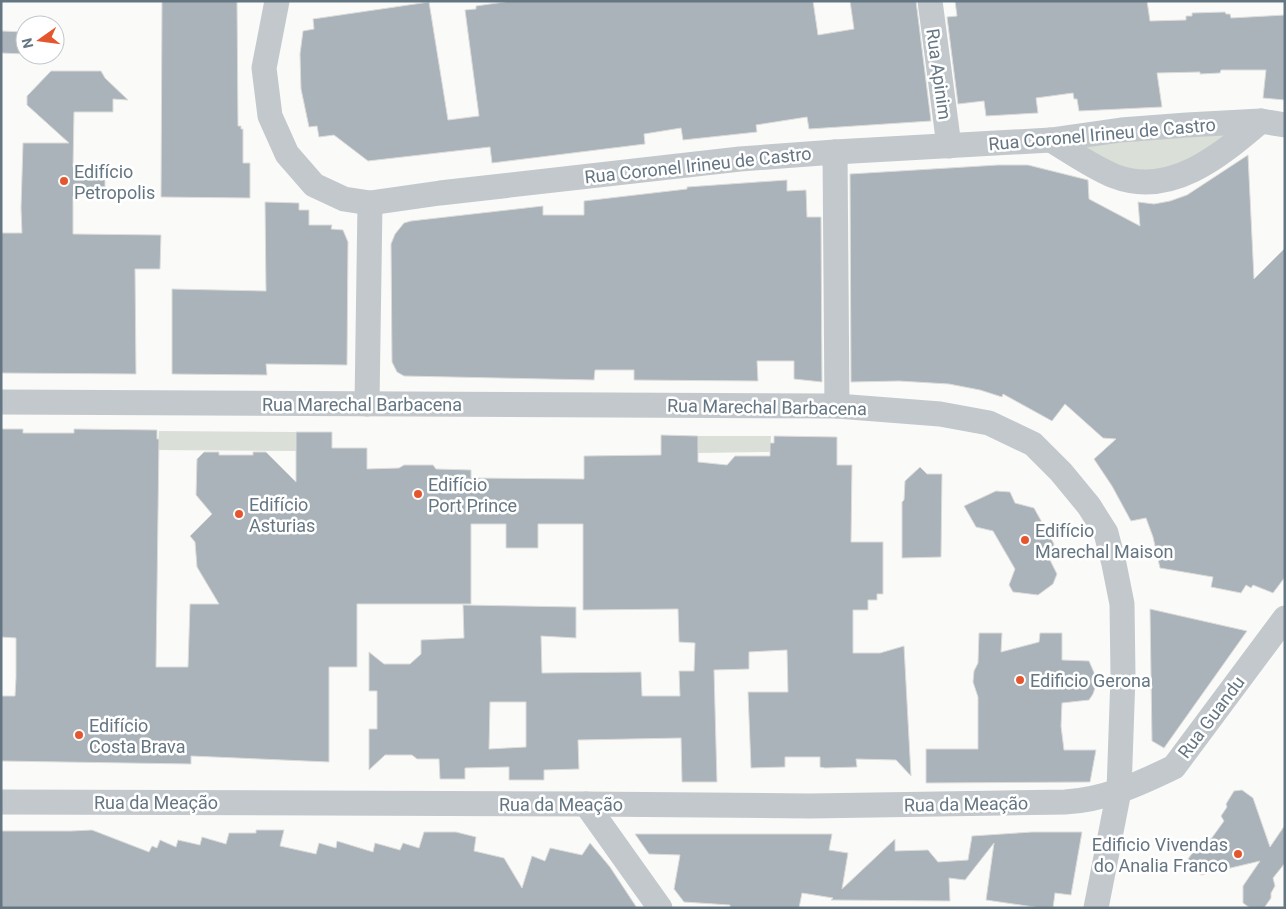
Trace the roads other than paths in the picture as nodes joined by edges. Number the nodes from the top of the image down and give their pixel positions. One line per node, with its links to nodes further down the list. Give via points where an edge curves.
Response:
1 (277, 1): 7 (street, Rua Coronel Irineu de Castro, via 264,68 270,116 287,154 314,185 344,199)
2 (930, 1): 5 (street, Rua Apinim)
3 (1273, 123): 4 (street, Rua Coronel Irineu de Castro, via 1121,130); 4 (street, via 1187,174 1163,181 1139,182 1115,176)
4 (1050, 140): 5 (street, Rua Coronel Irineu de Castro)
5 (949, 146): 6 (street, Rua Coronel Irineu de Castro)
6 (835, 152): 7 (street, Rua Coronel Irineu de Castro, via 730,160); 10 (street)
7 (370, 203): 9 (street)
8 (1, 402): 9 (street, Rua Marechal Barbacena)
9 (367, 404): 10 (street, Rua Marechal Barbacena)
10 (837, 406): 12 (street, Rua Marechal Barbacena, via 940,414 989,423 1033,444 1062,472 1089,506 1106,533 1122,604 1123,676)
11 (1285, 618): 12 (street, Rua Guandu, via 1174,767)
12 (1118, 791): 14 (street, Rua da Meação, via 1088,800 1055,802 810,806); 16 (street, Rua Marechal Barbacena)
13 (1, 802): 14 (street, Rua da Meação)
14 (586, 804): 15 (street)
15 (660, 908)
16 (1096, 908)

